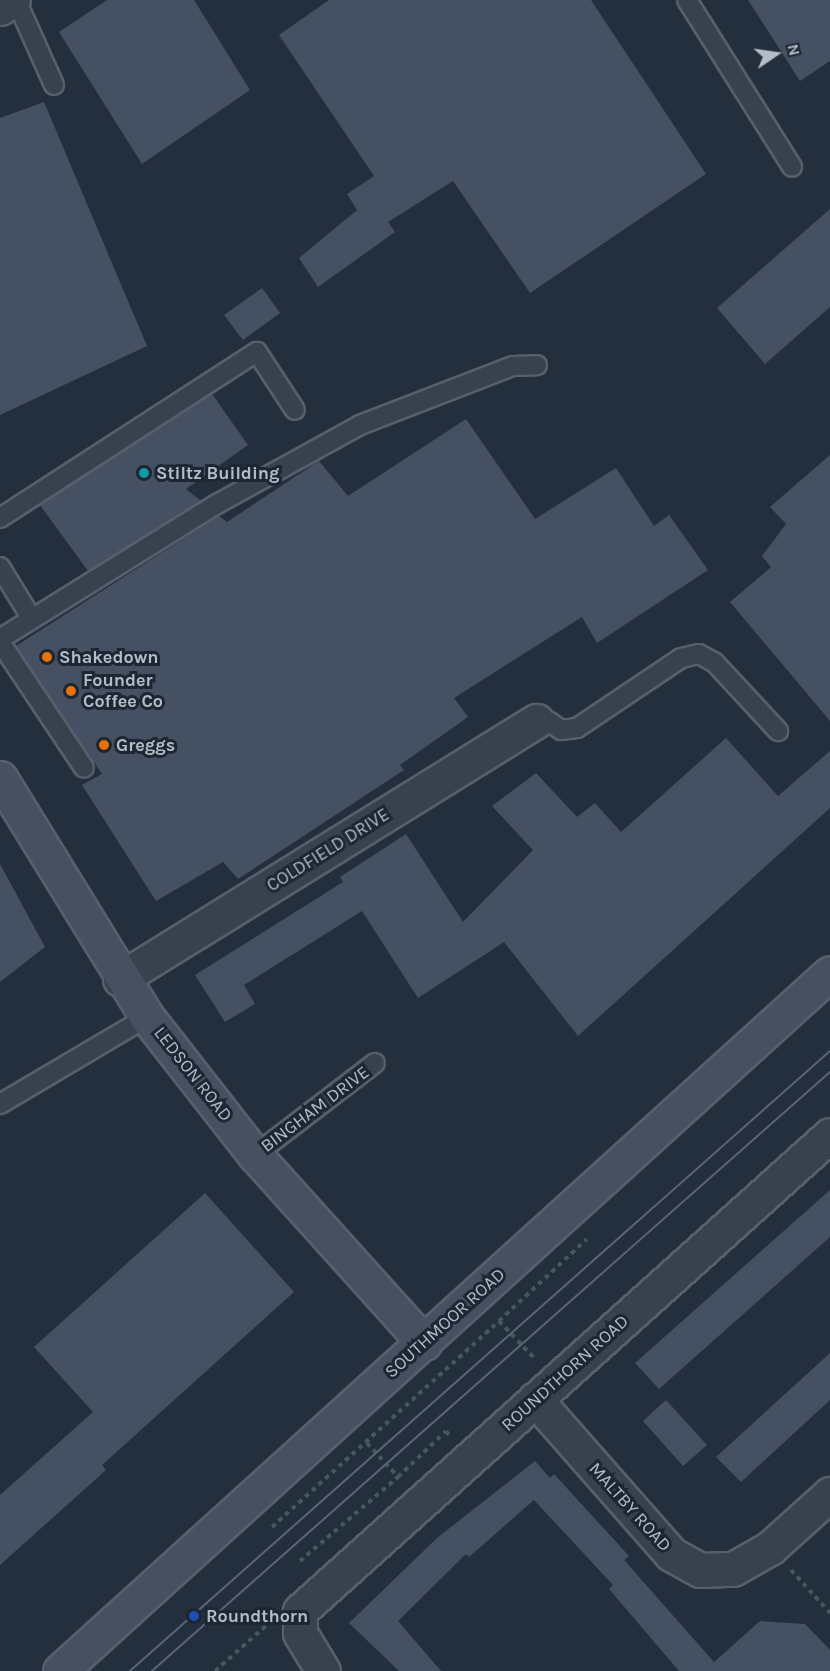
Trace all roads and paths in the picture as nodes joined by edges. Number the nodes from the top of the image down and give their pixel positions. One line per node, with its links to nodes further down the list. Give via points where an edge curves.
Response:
1 (14, 0): 3 (street); 4 (lane)
2 (687, 0): 5 (lane)
3 (0, 8)
4 (54, 85)
5 (792, 167)
6 (537, 365): 10 (lane, via 513,366 360,425 217,504)
7 (295, 410): 8 (lane, via 257,352)
8 (0, 518)
9 (0, 567): 10 (lane)
10 (32, 619): 11 (lane)
11 (0, 640): 14 (lane)
12 (536, 721): 13 (lane, via 550,722 561,730 577,728 681,658 699,654 715,663); 17 (street, COLDFIELD DRIVE)
13 (778, 731)
14 (84, 768)
15 (0, 778): 17 (street, LEDSON ROAD)
16 (830, 973): 23 (street, SOUTHMOOR ROAD)
17 (120, 979): 18 (street, LEDSON ROAD)
18 (147, 1017): 20 (lane); 22 (street, LEDSON ROAD)
19 (375, 1063): 22 (lane, BINGHAM DRIVE)
20 (0, 1104)
21 (830, 1135): 25 (street, ROUNDTHORN ROAD)
22 (255, 1155): 23 (street, LEDSON ROAD)
23 (423, 1342): 35 (street, SOUTHMOOR ROAD)
24 (532, 1355): 26 (path, via 499,1321)
25 (535, 1400): 31 (street, MALTBY ROAD, via 671,1554 700,1570 733,1569); 33 (street, ROUNDTHORN ROAD)
26 (367, 1443): 27 (path); 30 (path)
27 (377, 1453)
28 (398, 1477): 32 (path)
29 (830, 1494): 31 (street, MALTBY ROAD)
30 (272, 1527)
31 (770, 1548): 34 (path)
32 (300, 1561)
33 (300, 1611): 36 (path, via 279,1614); 37 (street, via 300,1633)
34 (830, 1613)
35 (60, 1671)
36 (215, 1671)
37 (323, 1671)

